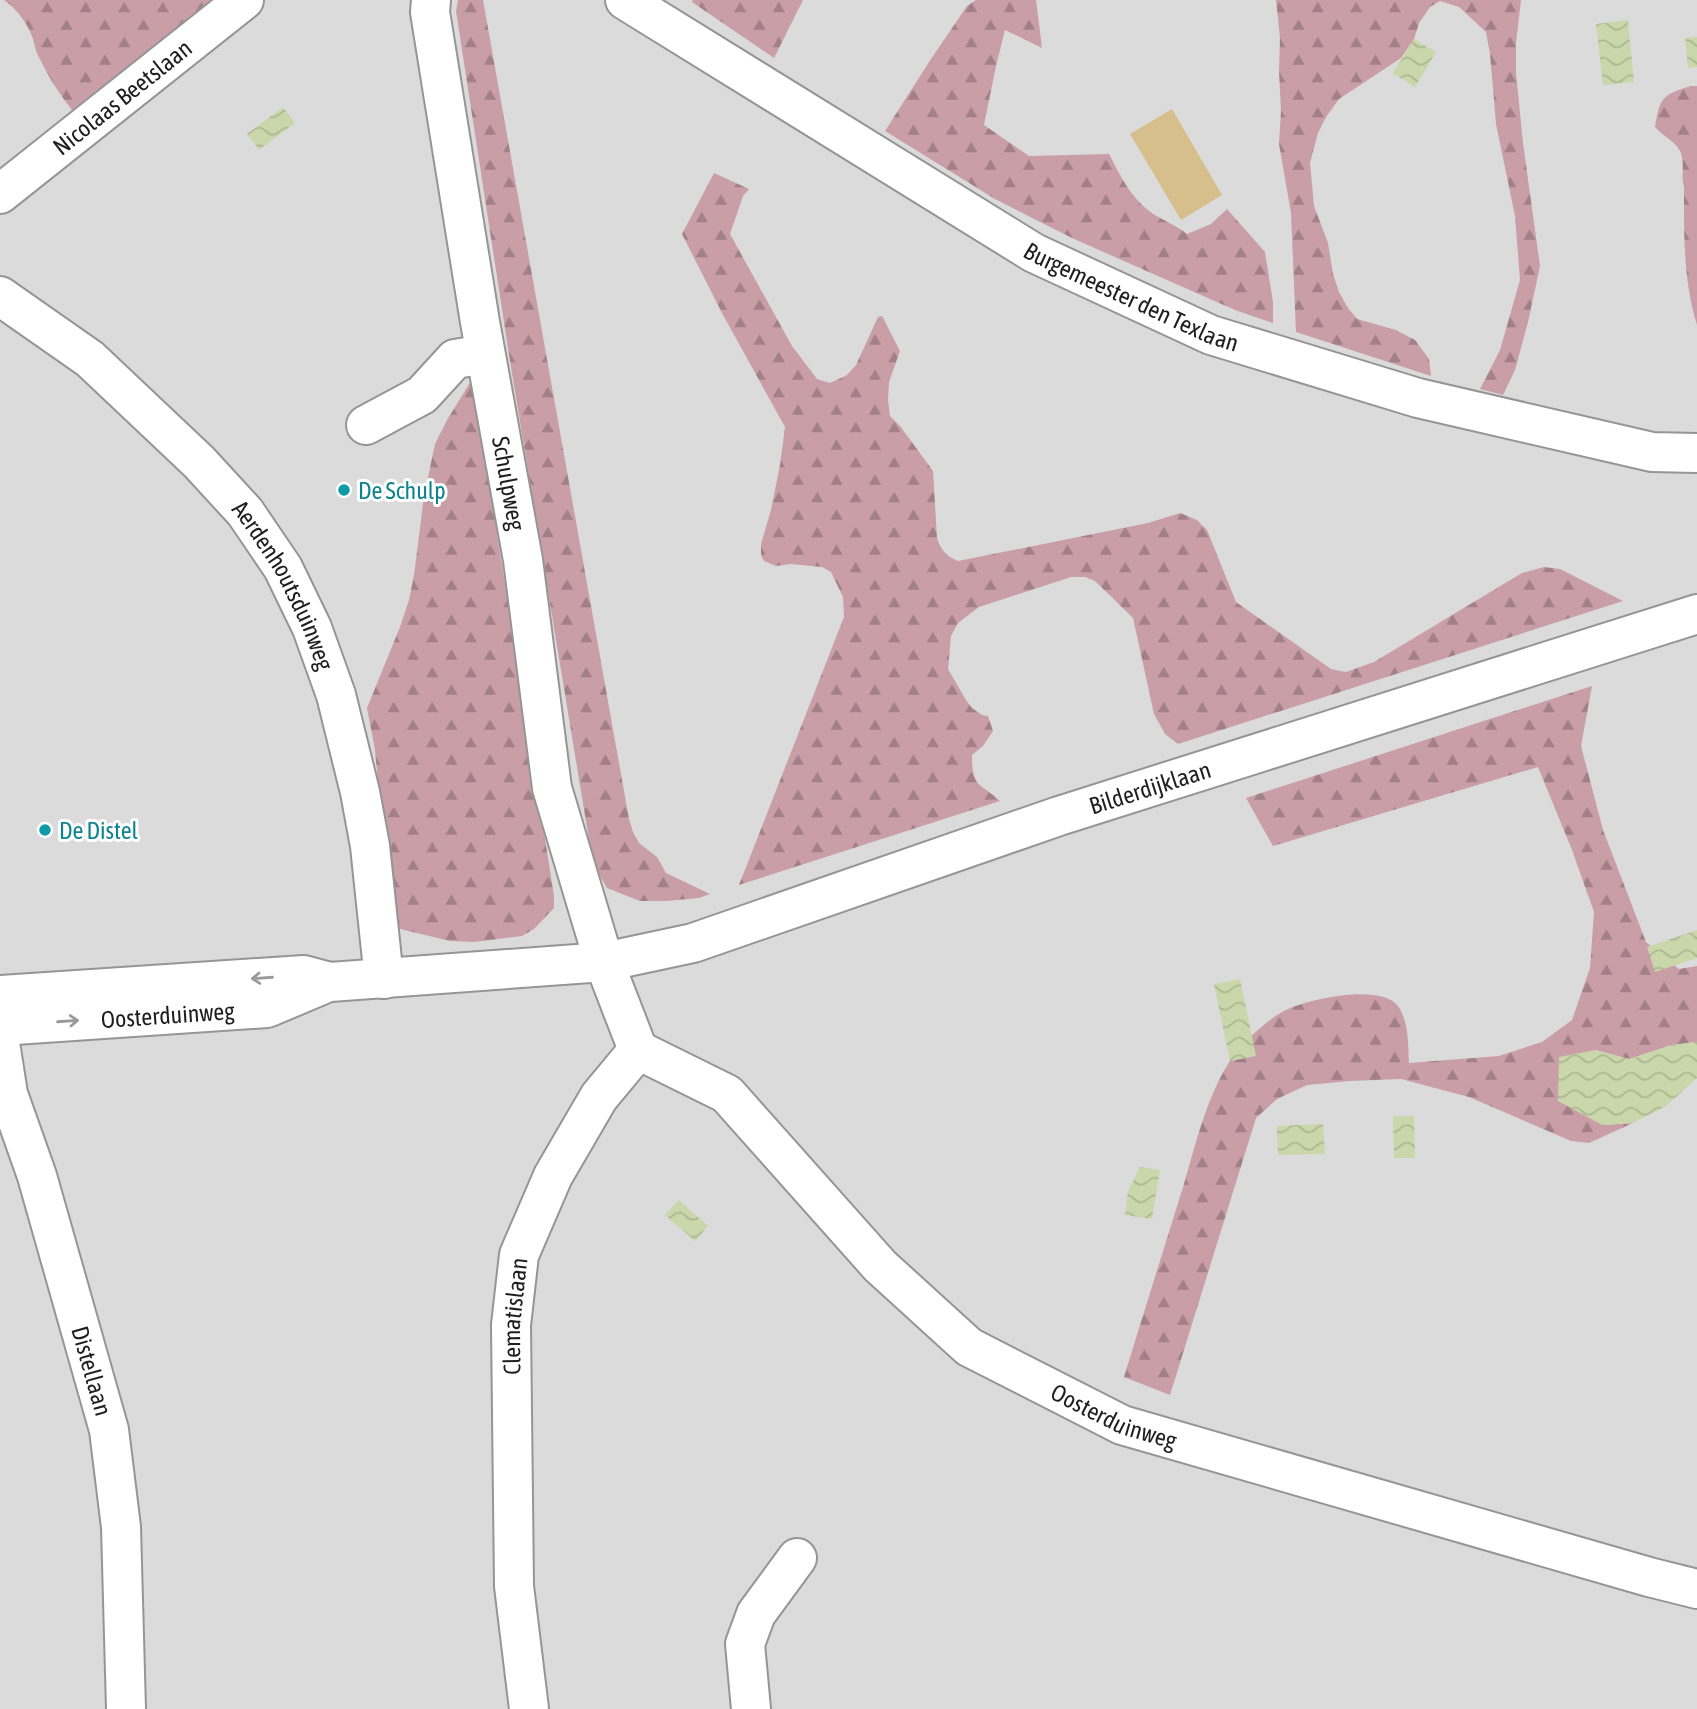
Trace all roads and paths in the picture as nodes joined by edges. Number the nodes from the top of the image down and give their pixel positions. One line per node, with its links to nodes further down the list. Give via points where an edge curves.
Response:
1 (244, 0): 4 (street, Nicolaas Beetslaan)
2 (431, 0): 6 (street, Schulpweg)
3 (625, 0): 8 (street, Burgemeester den Texlaan, via 1034,253 1211,335 1418,398 1651,452)
4 (0, 194)
5 (0, 296): 11 (street, Aerdenhoutsduinweg, via 90,359 200,462 244,512 283,568 312,628 336,695 360,792)
6 (485, 354): 7 (street, via 455,359 422,395); 10 (street, Schulpweg, via 523,560 552,788)
7 (366, 425)
8 (1697, 453)
9 (1697, 614): 10 (street, Bilderdijklaan, via 1059,816 693,943)
10 (604, 962): 11 (street, Oosterduinweg); 14 (street)
11 (384, 979): 12 (street, Oosterduinweg, via 330,982 267,1008)
12 (1, 1008)
13 (0, 1044): 17 (street, Distellaan, via 8,1094 37,1176 109,1430 121,1527)
14 (638, 1050): 16 (street, Oosterduinweg, via 727,1094 880,1266 969,1347 1110,1419); 18 (street, Clematislaan, via 599,1097 560,1164 519,1255 511,1325 514,1586)
15 (797, 1558): 19 (street, via 756,1614 745,1644)
16 (1697, 1589)
17 (126, 1709)
18 (529, 1709)
19 (751, 1709)

